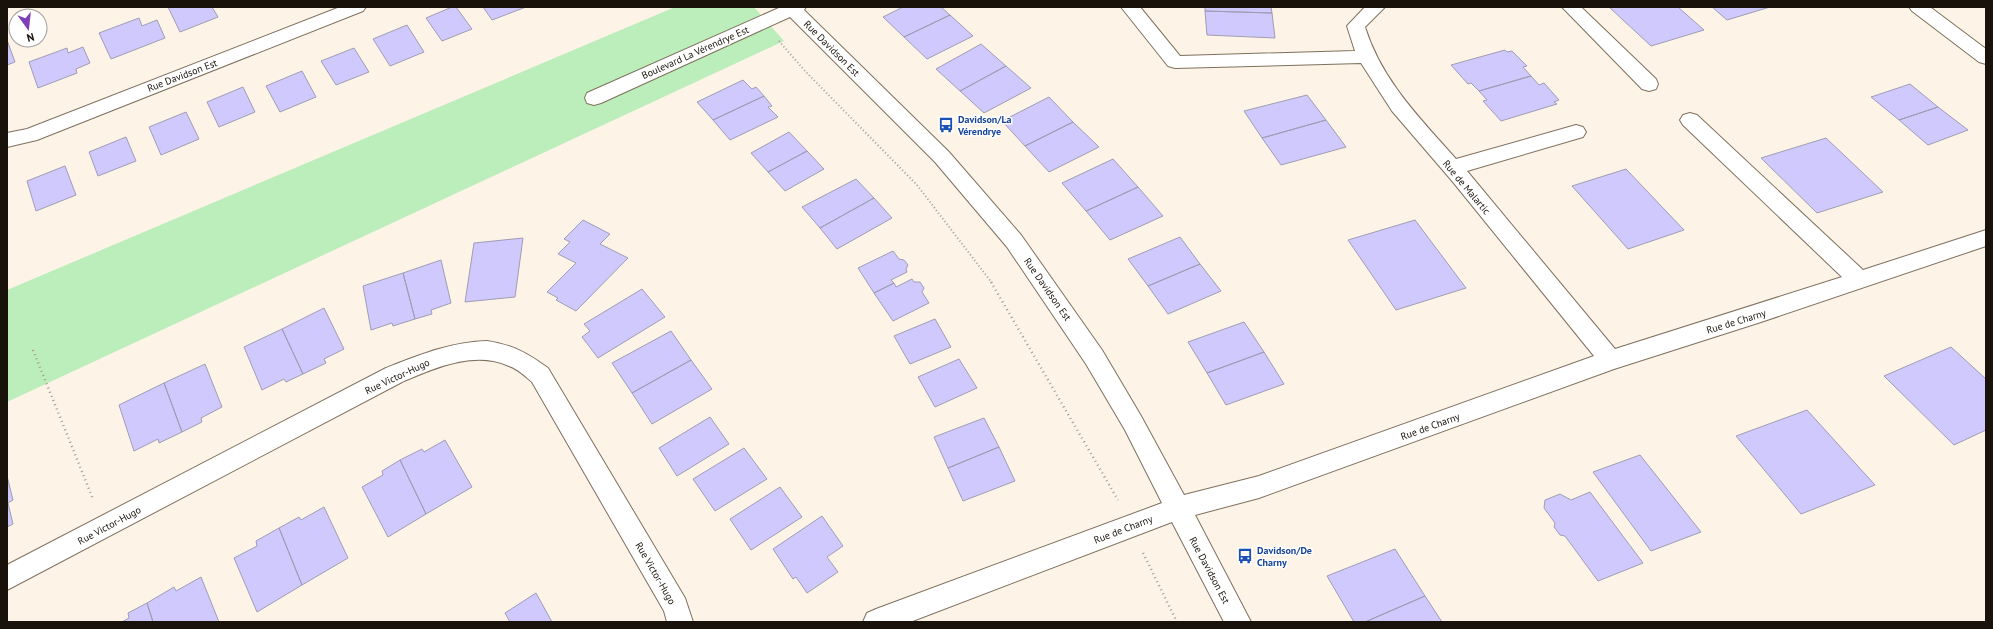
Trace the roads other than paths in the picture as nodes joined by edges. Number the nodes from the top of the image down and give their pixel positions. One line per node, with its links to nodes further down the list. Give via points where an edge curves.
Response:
1 (356, 7): 13 (street, Rue Davidson Est, via 30,134)
2 (1130, 7): 7 (street, via 1175,62)
3 (1376, 7): 7 (street, Rue de Malartic, via 1356,26 1359,42)
4 (1571, 7): 9 (street)
5 (1918, 7): 8 (street)
6 (793, 8): 10 (street, Boulevard La Vérendrye Est); 18 (street, Rue Davidson Est, via 942,157 1014,241 1094,357)
7 (1366, 57): 14 (street, Rue de Malartic, via 1380,81)
8 (1986, 58)
9 (1649, 84)
10 (594, 98)
11 (1690, 120): 16 (street)
12 (1576, 132): 14 (street)
13 (7, 140)
14 (1452, 168): 17 (street, Rue de Malartic)
15 (1986, 238): 16 (street, Rue de Charny)
16 (1859, 280): 17 (street, Rue de Charny)
17 (1611, 360): 18 (street, Rue de Charny, via 1259,487)
18 (1178, 508): 21 (street, Rue de Charny); 22 (street, Rue Davidson Est)
19 (7, 578): 20 (street, Rue Victor-Hugo, via 394,376 432,359 464,352 492,350 519,359 540,375 676,607)
20 (680, 622)
21 (876, 622)
22 (1238, 622)

